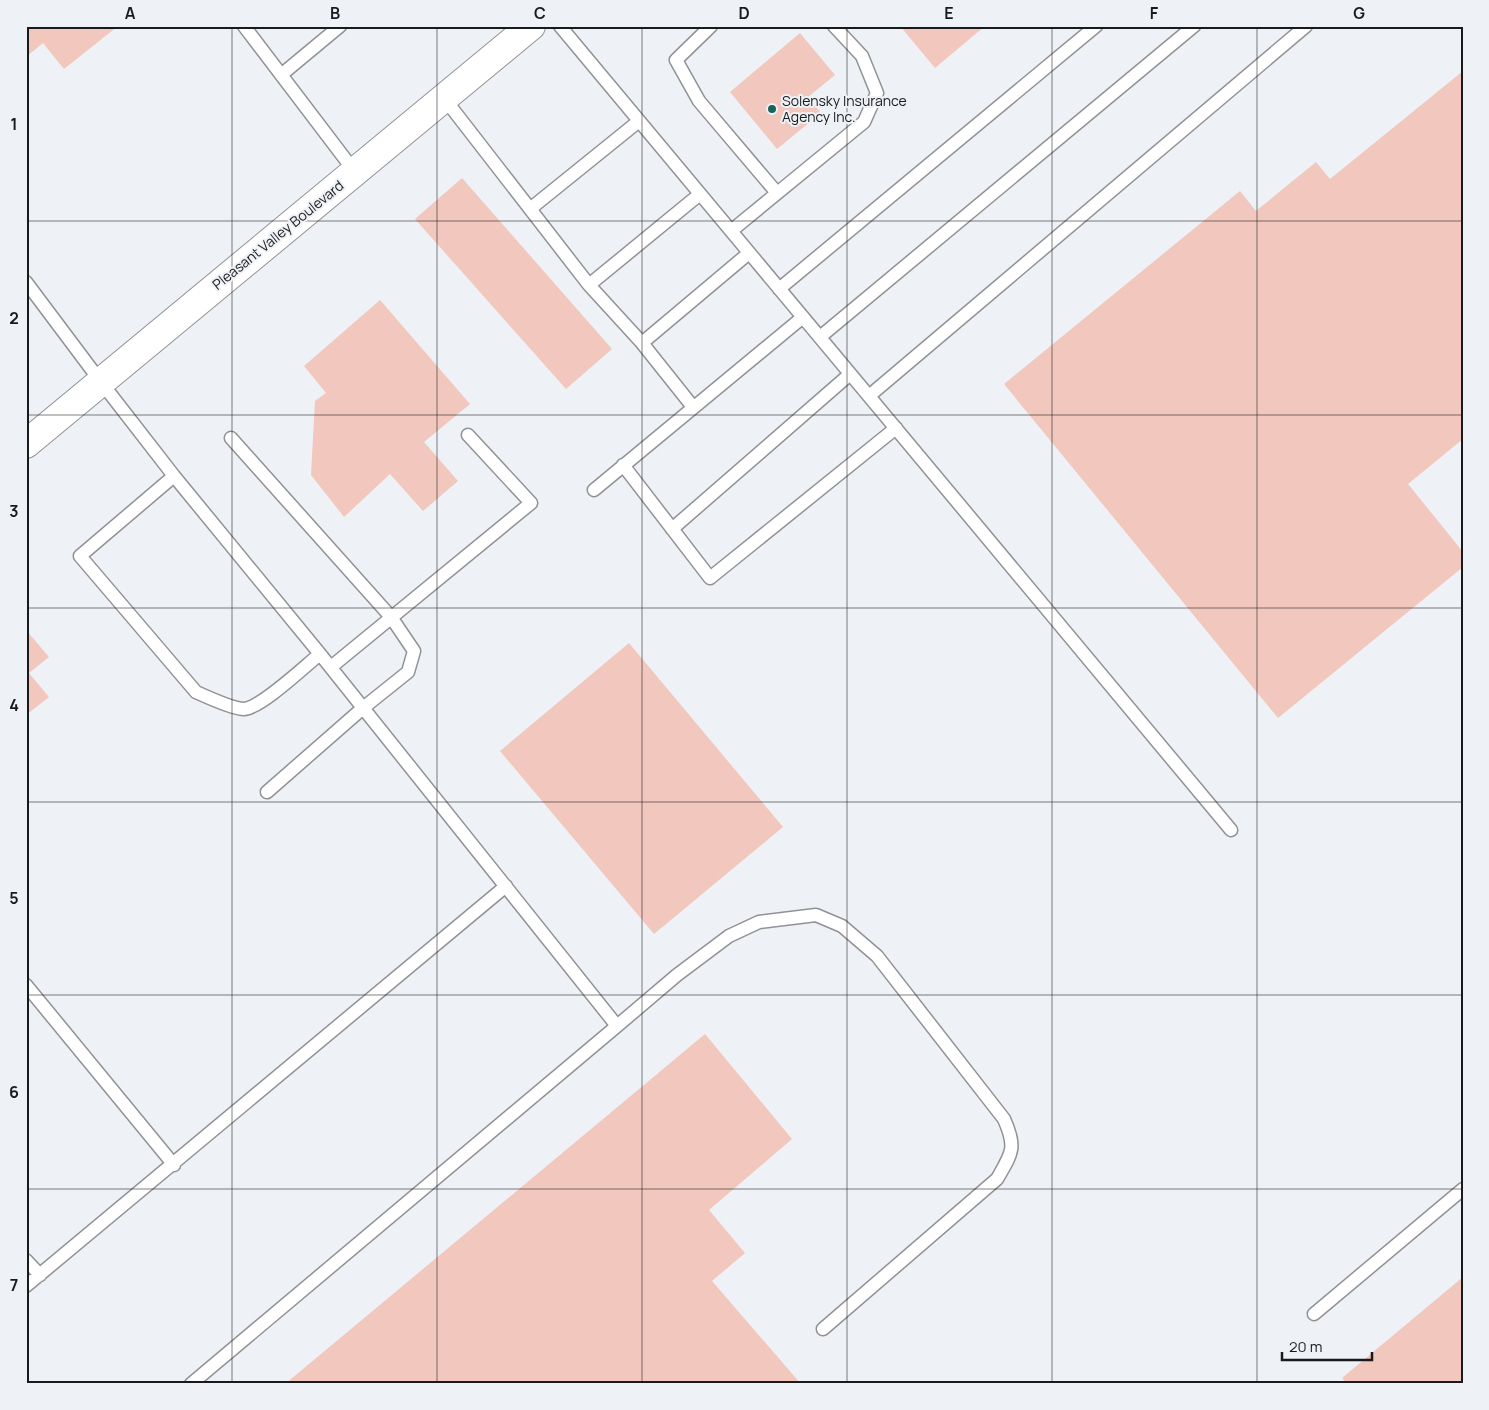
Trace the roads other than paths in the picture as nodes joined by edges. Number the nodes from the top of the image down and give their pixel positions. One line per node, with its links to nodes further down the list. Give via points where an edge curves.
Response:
1 (244, 26): 10 (lane)
2 (340, 26): 10 (lane)
3 (531, 26): 11 (main road, Pleasant Valley Boulevard)
4 (560, 26): 12 (lane)
5 (711, 26): 14 (lane, via 676,60 699,101)
6 (834, 26): 14 (lane, via 862,56 877,93 864,122)
7 (1096, 26): 21 (lane)
8 (1194, 26): 23 (lane)
9 (1306, 26): 27 (lane)
10 (281, 76): 13 (lane)
11 (444, 98): 13 (main road, Pleasant Valley Boulevard); 16 (lane)
12 (639, 120): 15 (lane); 16 (lane)
13 (355, 172): 26 (main road, Pleasant Valley Boulevard)
14 (777, 193): 17 (lane)
15 (700, 194): 17 (lane); 20 (lane)
16 (530, 209): 20 (lane)
17 (731, 231): 18 (lane)
18 (749, 253): 21 (lane); 24 (lane)
19 (26, 282): 26 (lane)
20 (589, 285): 24 (lane)
21 (779, 289): 22 (lane)
22 (803, 317): 23 (lane); 28 (lane)
23 (820, 337): 25 (lane)
24 (642, 344): 28 (lane)
25 (850, 374): 27 (lane); 36 (lane)
26 (101, 382): 32 (main road, Pleasant Valley Boulevard); 34 (lane)
27 (869, 396): 29 (lane)
28 (693, 407): 33 (lane)
29 (896, 428): 36 (lane, via 710,578); 42 (lane)
30 (468, 434): 37 (lane, via 531,503)
31 (231, 438): 37 (lane)
32 (26, 444)
33 (623, 465): 35 (lane); 36 (lane)
34 (174, 476): 38 (lane); 38 (lane, via 80,556 196,692 214,700 244,709 257,705)
35 (594, 490)
36 (672, 528)
37 (391, 618): 39 (lane); 40 (lane, via 414,651 408,672)
38 (320, 654): 39 (lane)
39 (330, 667): 40 (lane)
40 (364, 708): 41 (lane); 43 (lane)
41 (267, 792)
42 (1231, 830)
43 (506, 886): 45 (lane); 46 (lane)
44 (26, 985): 46 (lane)
45 (617, 1026): 52 (lane, via 677,974 729,936 759,922 816,915 842,926 877,956 1004,1119 1012,1136 1011,1154 997,1178); 53 (lane)
46 (174, 1165): 49 (lane)
47 (1463, 1189): 51 (lane)
48 (26, 1260): 49 (lane)
49 (40, 1275): 50 (lane)
50 (26, 1286)
51 (1314, 1314)
52 (823, 1329)
53 (191, 1384)

